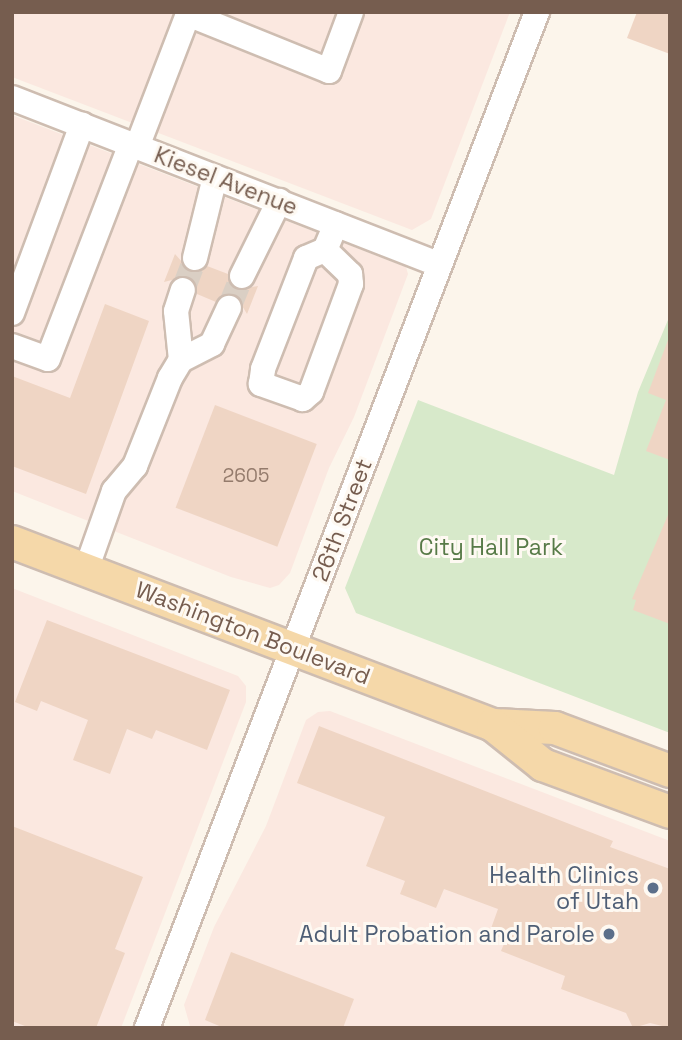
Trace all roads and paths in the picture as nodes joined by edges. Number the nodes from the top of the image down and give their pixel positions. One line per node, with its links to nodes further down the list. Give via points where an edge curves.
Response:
1 (351, 12): 5 (street, via 329,71 188,14)
2 (537, 12): 11 (street, 26th Street)
3 (12, 98): 4 (street, Kiesel Avenue)
4 (82, 125): 5 (street, Kiesel Avenue); 15 (street)
5 (134, 146): 6 (street, Kiesel Avenue); 16 (street, via 48,359)
6 (215, 177): 7 (street, Kiesel Avenue); 10 (street)
7 (279, 201): 8 (street, Kiesel Avenue); 12 (street)
8 (336, 224): 9 (street); 11 (street, Kiesel Avenue)
9 (325, 250): 9 (street, via 306,258 263,369 261,384 303,399 311,392 351,284 350,274)
10 (195, 258)
11 (440, 265): 20 (street, 26th Street)
12 (242, 276)
13 (183, 290): 17 (street, via 176,311)
14 (229, 308): 17 (street, via 212,344)
15 (12, 313)
16 (12, 346)
17 (181, 360): 19 (street, via 135,466 114,491)
18 (12, 542): 19 (main road, Washington Boulevard)
19 (86, 570): 20 (main road, Washington Boulevard)
20 (293, 648): 21 (main road, Washington Boulevard); 24 (street, 26th Street)
21 (494, 725): 22 (main road, Washington Boulevard, via 555,728); 23 (main road, Washington Boulevard, via 542,765)
22 (670, 771)
23 (670, 812)
24 (147, 1028)

